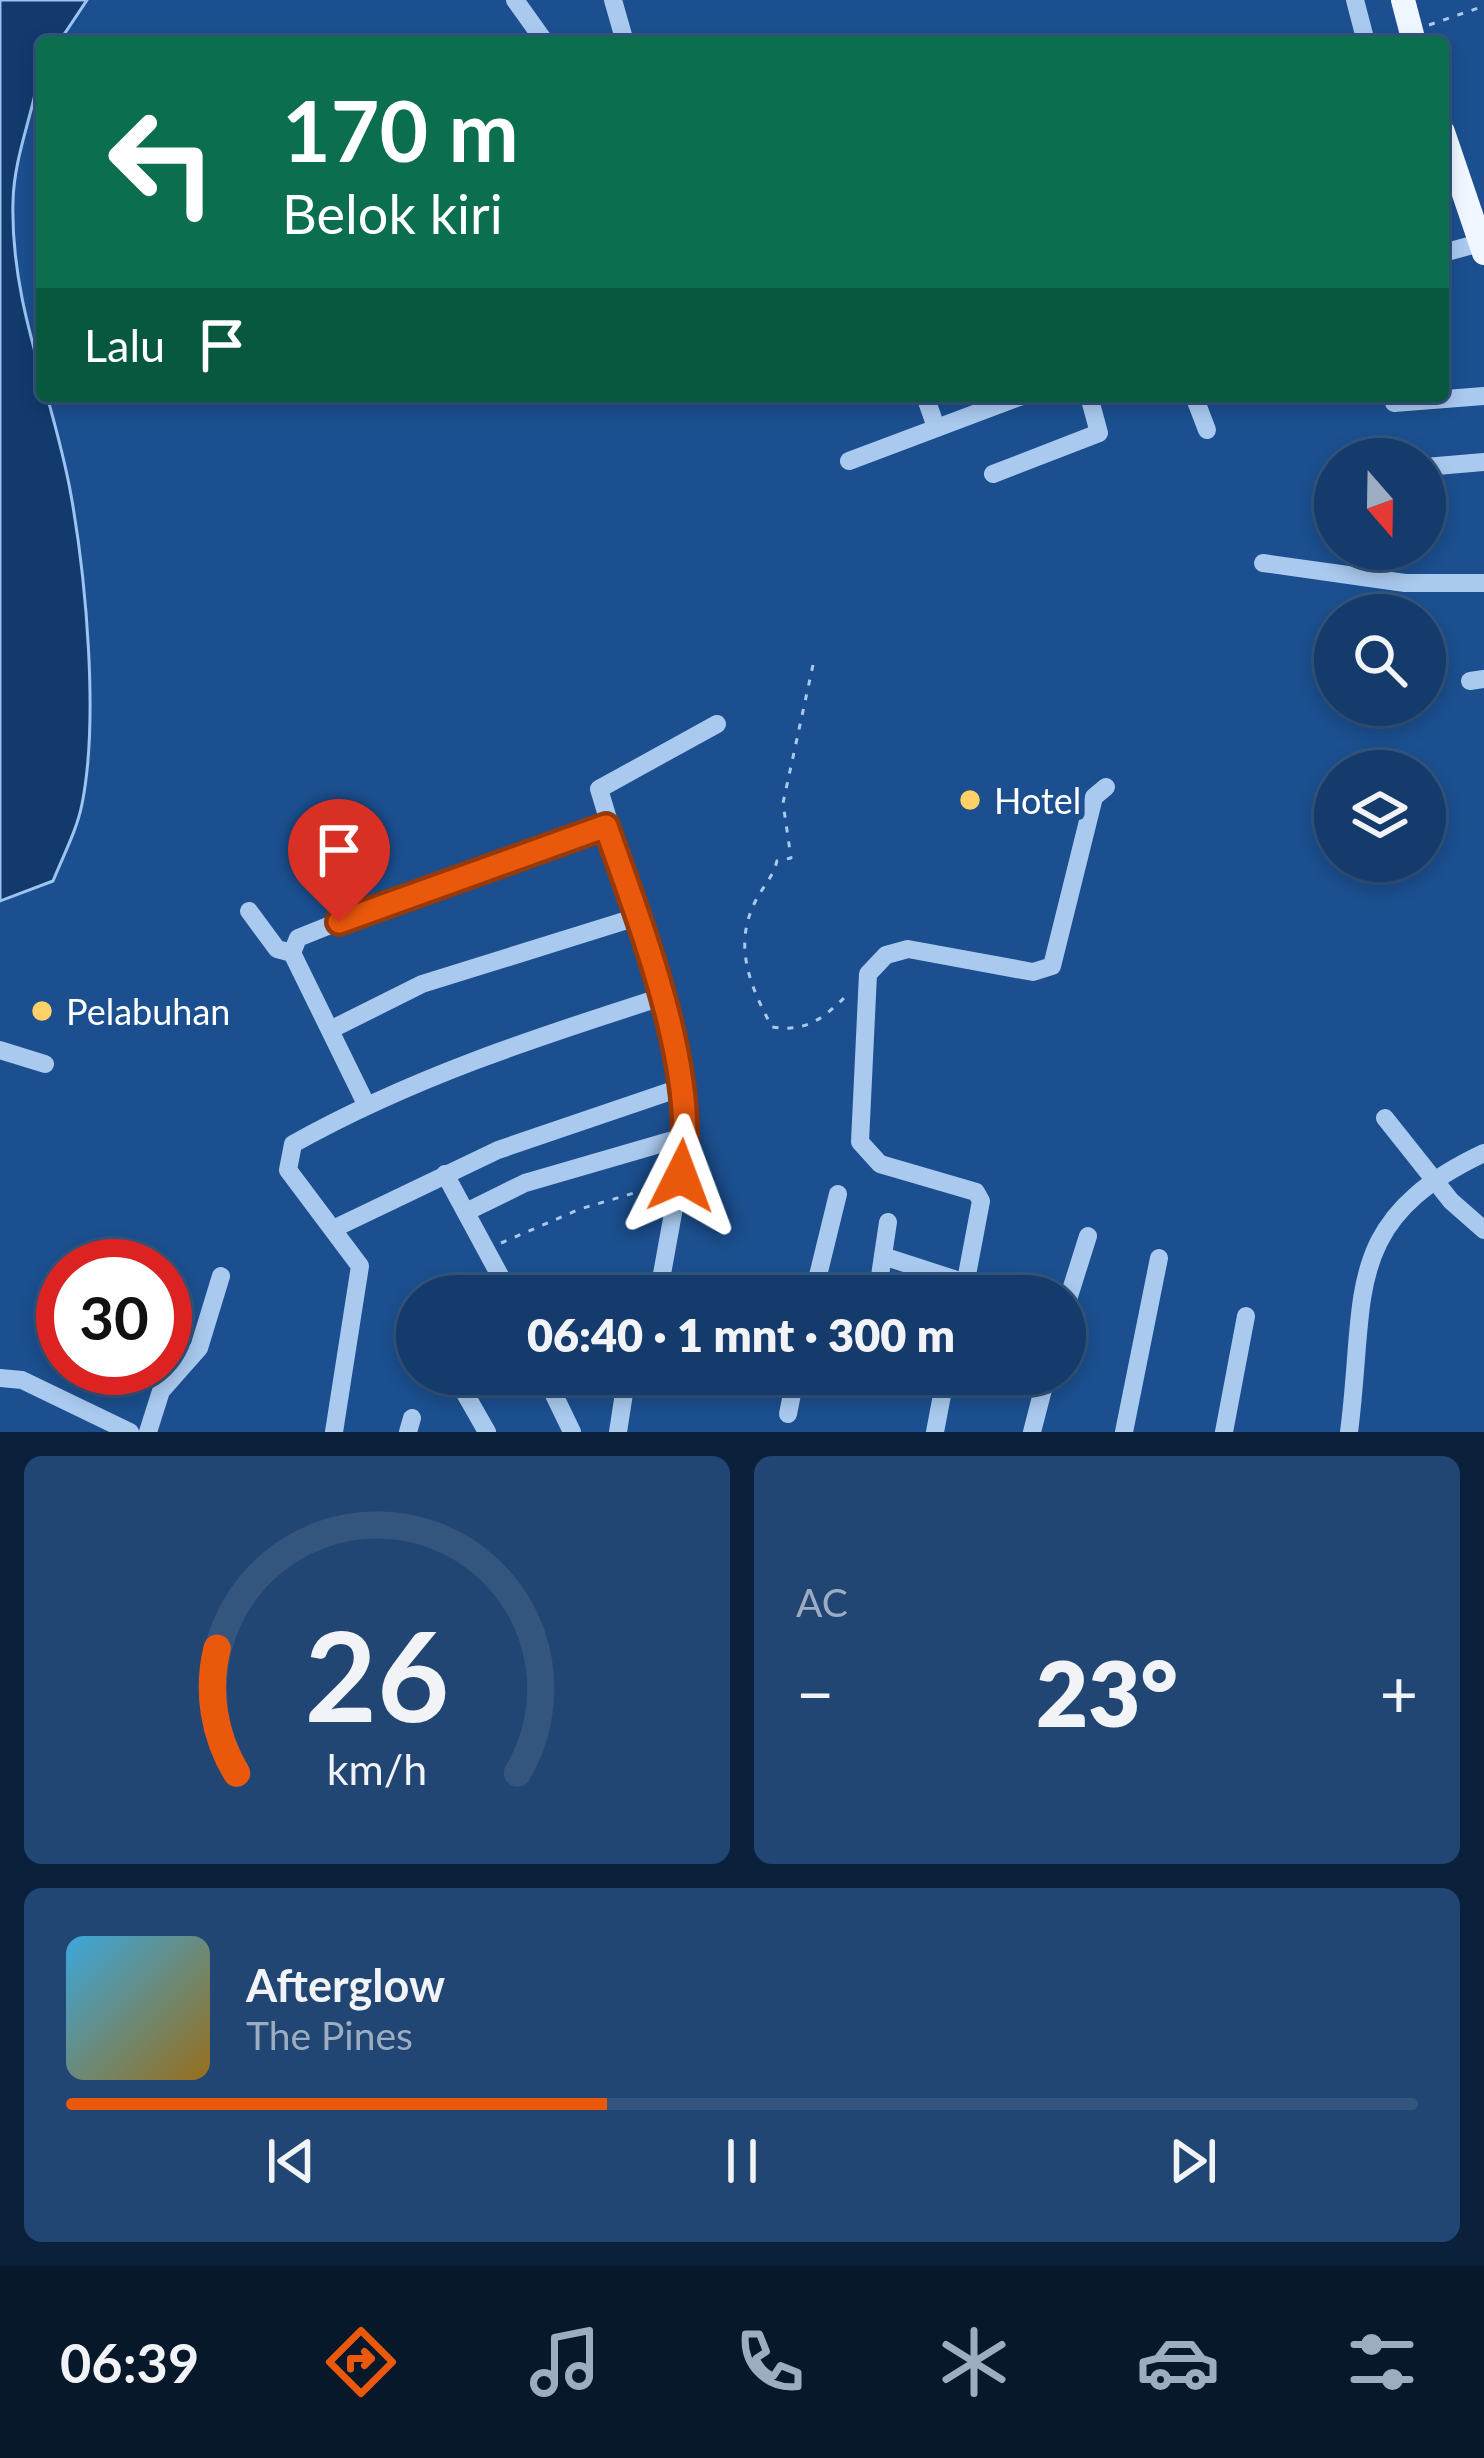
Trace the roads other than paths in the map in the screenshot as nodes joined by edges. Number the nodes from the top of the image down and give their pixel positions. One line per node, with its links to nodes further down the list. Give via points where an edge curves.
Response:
1 (515, 0): 5 (street)
2 (614, 0): 6 (street)
3 (1355, 0): 7 (street)
4 (1403, 0): 8 (main road)
5 (541, 36)
6 (624, 36)
7 (1364, 36)
8 (1413, 36)
9 (1449, 144): 10 (main road)
10 (1474, 196): 11 (main road)
11 (1482, 248): 12 (street)
12 (1449, 252)
13 (1484, 396): 14 (street)
14 (1449, 399)
15 (927, 402): 21 (street)
16 (1005, 402): 21 (street)
17 (1091, 402): 26 (street, via 1099,433)
18 (1196, 402): 22 (street)
19 (1407, 402): 20 (street)
20 (1394, 403)
21 (936, 427): 23 (street)
22 (1207, 430)
23 (849, 461)
24 (1484, 462): 25 (street)
25 (1446, 465)
26 (993, 474)
27 (1263, 563): 28 (street, via 1406,583)
28 (1484, 583)
29 (717, 724): 31 (street, via 602,784)
30 (1106, 787): 59 (street, via 1094,797 1052,966 1034,972 908,949 868,974 860,1142 880,1164 976,1192)
31 (606, 826): 33 (street); 34 (street, via 298,938)
32 (249, 911): 34 (street, via 277,949)
33 (637, 917): 35 (street); 36 (street, via 422,984)
34 (292, 953): 36 (street)
35 (662, 998): 39 (street); 40 (street, via 463,1061)
36 (332, 1029): 40 (street)
37 (0, 1050): 38 (street)
38 (45, 1064)
39 (680, 1088): 42 (street); 44 (street)
40 (366, 1104): 49 (street, via 288,1151 287,1170)
41 (1384, 1118): 45 (street)
42 (687, 1136): 47 (street, via 525,1183); 55 (street)
43 (1484, 1153): 45 (street)
44 (446, 1174): 47 (street); 49 (street)
45 (1432, 1178): 50 (street); 81 (street, via 1375,1242)
46 (838, 1194): 56 (street)
47 (466, 1212): 54 (street)
48 (888, 1222): 52 (street)
49 (333, 1229): 73 (street, via 360,1266)
50 (1484, 1231)
51 (1088, 1236): 60 (street)
52 (883, 1256): 57 (street); 58 (street)
53 (1159, 1258): 79 (street)
54 (500, 1275)
55 (662, 1275)
56 (818, 1275)
57 (880, 1275)
58 (930, 1275)
59 (968, 1275)
60 (1076, 1275)
61 (221, 1276): 72 (street, via 199,1348 161,1391)
62 (1246, 1316): 80 (street)
63 (0, 1378): 71 (street, via 22,1380)
64 (466, 1395): 74 (street)
65 (554, 1395): 75 (street)
66 (624, 1395): 76 (street)
67 (792, 1395): 70 (street)
68 (942, 1395): 77 (street)
69 (1042, 1395): 78 (street)
70 (788, 1414)
71 (130, 1432)
72 (148, 1432)
73 (334, 1432)
74 (487, 1432)
75 (572, 1432)
76 (618, 1432)
77 (935, 1432)
78 (1032, 1432)
79 (1124, 1432)
80 (1224, 1432)
81 (1349, 1432)

